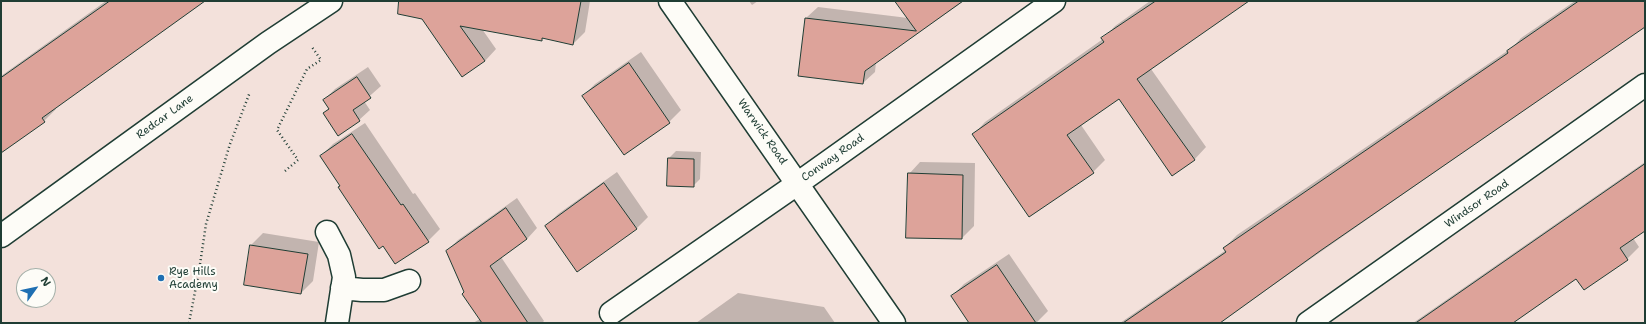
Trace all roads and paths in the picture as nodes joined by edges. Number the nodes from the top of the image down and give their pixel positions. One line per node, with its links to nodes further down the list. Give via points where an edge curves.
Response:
1 (331, 1): 4 (street, Redcar Lane)
2 (670, 1): 8 (street, Warwick Road)
3 (1054, 1): 8 (street, Conway Road)
4 (296, 24): 7 (path, via 321,60 307,69 277,130 298,160); 10 (street, Redcar Lane)
5 (1645, 84): 17 (street, Windsor Road)
6 (252, 87): 14 (path, via 230,144 206,224)
7 (285, 171)
8 (797, 184): 13 (street, Conway Road); 16 (street, Warwick Road)
9 (328, 232): 12 (street, via 339,255 344,277)
10 (1, 236)
11 (409, 281): 12 (street, via 384,290)
12 (342, 288): 15 (street)
13 (611, 313)
14 (189, 323)
15 (337, 323)
16 (894, 323)
17 (1308, 323)

